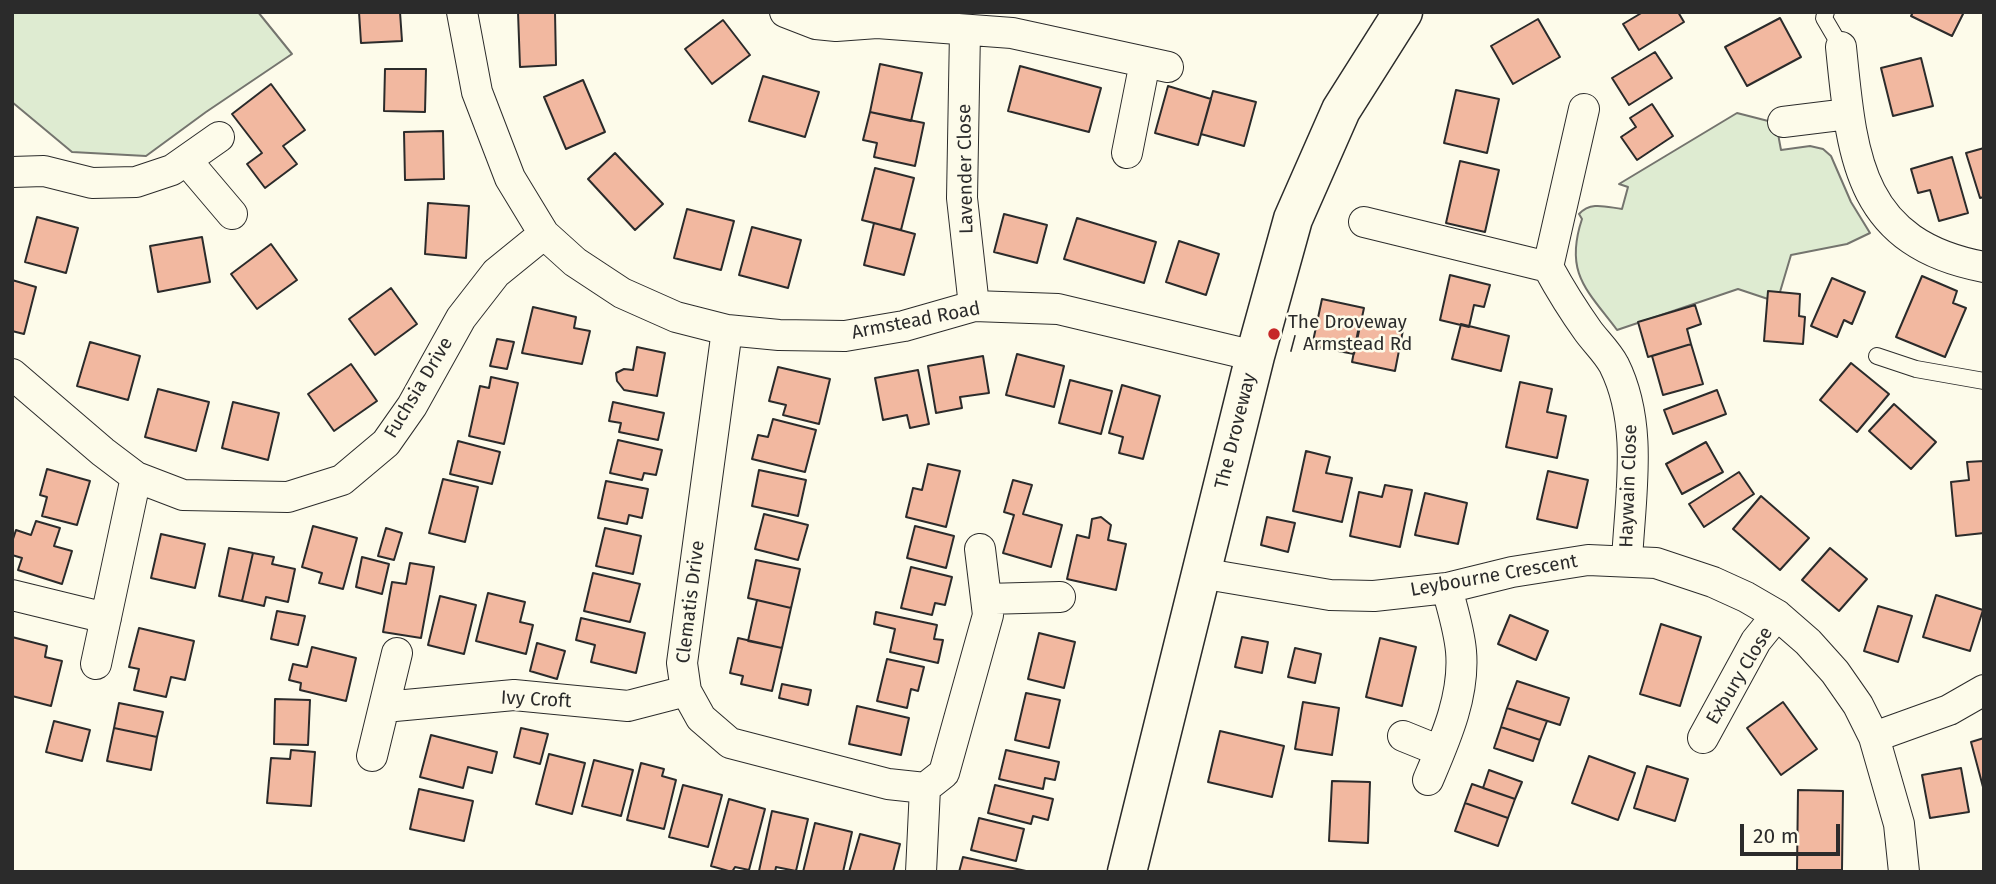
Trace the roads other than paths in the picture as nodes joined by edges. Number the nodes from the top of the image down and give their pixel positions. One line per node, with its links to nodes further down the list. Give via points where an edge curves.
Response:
1 (462, 12): 17 (street, Armstead Road, via 477,92 510,178)
2 (785, 12): 6 (street, via 816,24 877,23)
3 (1403, 12): 22 (street, The Droveway, via 1341,110 1298,207)
4 (1826, 12): 7 (lane, via 1824,18)
5 (1012, 23): 6 (street); 12 (street, via 1156,64)
6 (965, 31): 20 (street, Lavender Close, via 962,198)
7 (1841, 47): 9 (street)
8 (1584, 109): 18 (street)
9 (1848, 114): 10 (street); 19 (street, via 1864,180 1893,226 1936,255)
10 (1783, 122)
11 (219, 137): 13 (street)
12 (1127, 153)
13 (187, 161): 14 (street, via 136,182 92,183 44,172); 15 (street)
14 (12, 172)
15 (232, 214)
16 (1364, 222): 18 (street)
17 (544, 234): 21 (street, Armstead Road, via 575,262 622,293 676,317); 26 (street, Fuchsia Drive, via 496,273 461,318 386,443 342,480 288,497 235,498 183,495)
18 (1548, 267): 28 (street, Haywain Close, via 1612,362 1631,415)
19 (1984, 267)
20 (974, 306): 21 (street, Armstead Road, via 904,326 845,336); 22 (street, Armstead Road, via 1058,309)
21 (727, 331): 39 (street, Clematis Drive, via 682,663)
22 (1255, 356): 29 (street, The Droveway)
23 (1877, 356): 25 (lane, via 1916,369)
24 (12, 374): 26 (street, Fuchsia Drive)
25 (1984, 381)
26 (136, 477): 35 (street)
27 (980, 549): 33 (street)
28 (1627, 561): 30 (street, Leybourne Crescent, via 1547,565); 34 (street, Leybourne Crescent, via 1681,570)
29 (1200, 573): 30 (street, Leybourne Crescent, via 1330,595 1374,596); 49 (street, The Droveway)
30 (1447, 588): 44 (street, via 1461,672 1457,705)
31 (12, 595): 35 (street)
32 (1060, 597): 33 (street)
33 (986, 599): 47 (street, via 988,615 944,773)
34 (1777, 615): 42 (street, Leybourne Crescent, via 1835,673); 43 (street, Exbury Close, via 1756,641)
35 (106, 618): 37 (street)
36 (397, 653): 40 (street)
37 (96, 664)
38 (1984, 690): 42 (street, via 1949,710)
39 (686, 691): 40 (street, Ivy Croft, via 628,706 514,695); 47 (street, Clematis Drive, via 701,718 730,743 888,784)
40 (384, 707): 45 (street)
41 (1403, 736): 44 (street)
42 (1874, 737): 50 (street, Leybourne Crescent, via 1899,824)
43 (1703, 738)
44 (1440, 751): 46 (street)
45 (372, 756)
46 (1428, 780)
47 (925, 788): 48 (street)
48 (921, 872)
49 (1127, 872)
50 (1904, 872)

